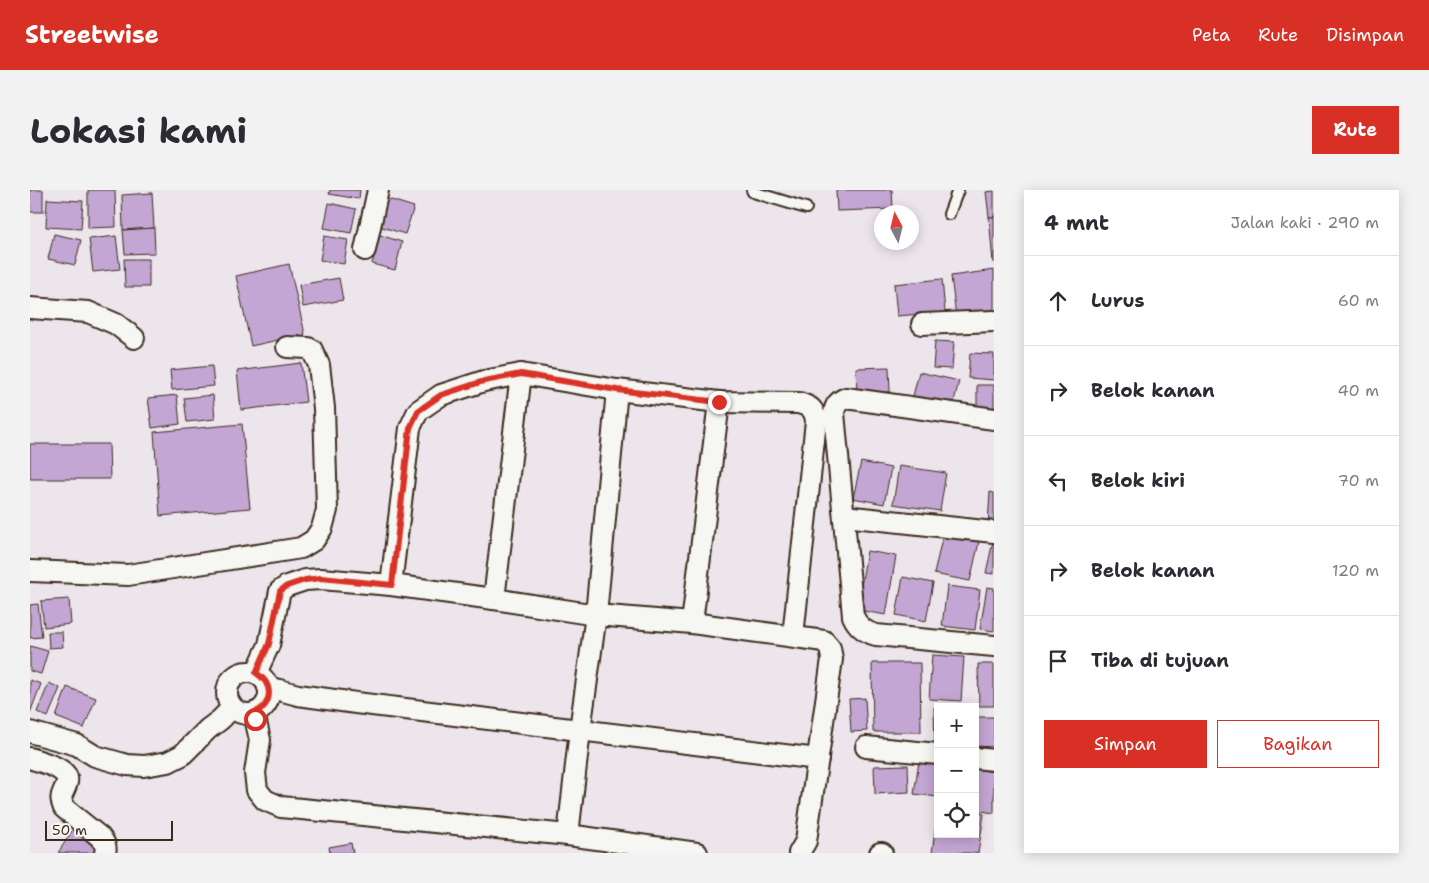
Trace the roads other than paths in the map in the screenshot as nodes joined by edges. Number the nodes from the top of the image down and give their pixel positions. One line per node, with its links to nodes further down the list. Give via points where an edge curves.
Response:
1 (378, 190): 6 (street)
2 (752, 190): 4 (lane)
3 (958, 190): 5 (lane)
4 (806, 208)
5 (949, 214)
6 (365, 250)
7 (30, 308): 10 (street, via 88,312 116,324)
8 (994, 322): 9 (street)
9 (922, 324)
10 (134, 338)
11 (287, 347): 18 (street, via 312,350 319,365 324,408 327,510 322,528 314,540 301,548 128,576)
12 (521, 374): 13 (street); 19 (street, via 484,381 441,395 418,411 410,428); 20 (street)
13 (617, 390): 14 (street); 21 (street)
14 (719, 402): 22 (street); 23 (street, via 799,403 815,413)
15 (994, 419): 16 (street, via 846,398 840,400 834,413)
16 (844, 516): 17 (street); 24 (street, via 853,616 864,630 876,635)
17 (994, 532)
18 (30, 571)
19 (392, 585): 20 (street); 25 (street, via 321,578 305,580 280,591)
20 (494, 599): 21 (street)
21 (596, 614): 22 (street); 28 (street)
22 (692, 623): 23 (street)
23 (793, 636): 36 (street, via 824,641 831,652)
24 (994, 646)
25 (262, 680): 26 (street, via 248,672 231,680 226,694); 27 (street, via 269,695 262,709); 28 (street, via 298,695)
26 (232, 708): 27 (street, via 242,714); 33 (street, via 182,755 168,762 127,765)
27 (254, 713): 38 (street, via 260,740 255,773 257,790 264,800 311,810)
28 (580, 730): 36 (street); 38 (street)
29 (30, 732): 33 (street, via 77,745)
30 (30, 745): 33 (street, via 74,758)
31 (866, 747): 32 (street)
32 (934, 754)
33 (95, 756)
34 (30, 758): 39 (street, via 62,770 67,782 61,794 64,808 100,837 105,843)
35 (979, 758): 37 (street)
36 (818, 759): 41 (street, via 806,841)
37 (994, 760)
38 (568, 835): 40 (street)
39 (105, 853)
40 (698, 853)
41 (799, 853)

